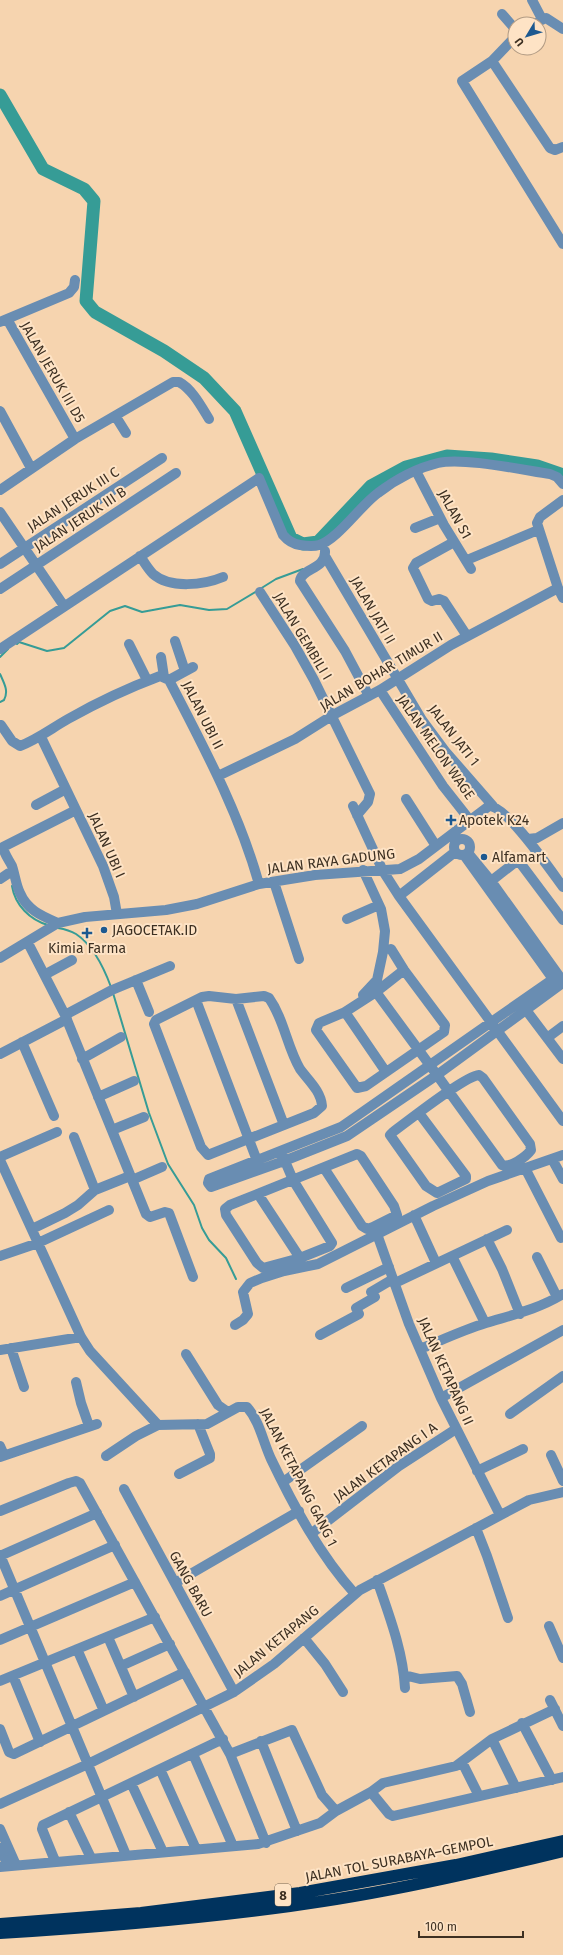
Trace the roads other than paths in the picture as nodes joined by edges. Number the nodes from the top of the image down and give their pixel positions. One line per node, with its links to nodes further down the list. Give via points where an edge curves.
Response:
1 (532, 0): 3 (street)
2 (502, 14): 5 (street)
3 (536, 16)
4 (547, 19): 6 (street)
5 (507, 20)
6 (563, 29)
7 (507, 45): 8 (street)
8 (492, 61): 9 (street, via 550,148); 10 (street, via 462,81)
9 (563, 148)
10 (563, 244)
11 (75, 280): 12 (street, via 74,287 69,292)
12 (3, 320): 17 (street, JALAN JERUK III D5)
13 (0, 410): 19 (street)
14 (116, 416): 15 (street, via 171,383 179,382 198,402); 16 (street); 17 (street)
15 (209, 419)
16 (126, 432)
17 (75, 439): 19 (street)
18 (162, 458): 31 (street, JALAN JERUK III C)
19 (31, 468): 23 (street)
20 (416, 471): 22 (street, via 439,462 464,462 550,474); 26 (street, JALAN S1); 30 (street, via 391,483 373,496)
21 (176, 473): 35 (street, JALAN JERUK III B)
22 (563, 484)
23 (0, 490)
24 (563, 500): 28 (street, via 539,518)
25 (0, 512): 31 (street)
26 (440, 518): 27 (street); 29 (street, JALAN S1)
27 (415, 528)
28 (538, 530): 29 (street, JALAN S1, via 469,565); 37 (street)
29 (454, 542): 42 (street, via 416,563 413,568 428,599 444,601)
30 (321, 544): 32 (street, via 301,546 286,539 259,478); 33 (street)
31 (25, 548): 34 (street, JALAN JERUK III C); 35 (street)
32 (140, 556): 36 (street, via 152,573 162,580 195,584); 41 (street)
33 (325, 556): 48 (street, JALAN JATI II); 51 (street, via 319,565 303,575 300,581 345,651)
34 (0, 564)
35 (36, 565): 38 (street, JALAN JERUK III B); 41 (street)
36 (223, 577)
37 (558, 588): 40 (street); 42 (street, JALAN BOHAR TIMUR II)
38 (0, 589)
39 (260, 592): 52 (street, JALAN GEMBILI I, via 295,646)
40 (563, 598)
41 (64, 606): 45 (street)
42 (467, 636): 48 (street, JALAN BOHAR TIMUR II)
43 (175, 641): 47 (street, via 189,669)
44 (129, 644): 49 (street)
45 (0, 649)
46 (160, 657): 47 (street)
47 (166, 678): 49 (street, JALAN UBI II, via 160,676); 55 (street, JALAN UBI II)
48 (397, 679): 50 (street, JALAN BOHAR TIMUR II); 59 (street, JALAN JATI 1, via 445,751)
49 (147, 680): 54 (street, JALAN UBI II, via 104,699)
50 (380, 690): 51 (street, JALAN BOHAR TIMUR II); 61 (street, JALAN MELON WAGE, via 443,786)
51 (369, 696): 52 (street, JALAN BOHAR TIMUR II)
52 (333, 715): 55 (street, JALAN BOHAR TIMUR II, via 295,739); 68 (street, JALAN GEMBILI I, via 370,794 368,802 355,810)
53 (1, 725): 54 (street, JALAN UBI II, via 12,741 20,746)
54 (41, 737): 56 (street)
55 (218, 776): 73 (street, JALAN UBI II, via 238,821)
56 (66, 789): 58 (street); 60 (street, JALAN UBI I)
57 (406, 799): 65 (street)
58 (36, 805)
59 (493, 806): 61 (street, JALAN RAYA GADUNG, via 485,808); 64 (street)
60 (76, 810): 77 (street, JALAN UBI I, via 103,866); 80 (street, via 3,847 25,902 39,915)
61 (469, 819): 63 (street, JALAN RAYA GADUNG)
62 (563, 824): 64 (street, via 537,838)
63 (453, 838): 65 (street, JALAN RAYA GADUNG); 66 (street, via 454,844); 66 (street, via 464,838 469,842 470,848)
64 (528, 839): 74 (street)
65 (436, 846): 68 (street, JALAN RAYA GADUNG, via 400,869)
66 (462, 853): 72 (street); 75 (street)
67 (363, 870): 68 (street, JALAN RAYA GADUNG); 71 (street, JALAN RAYA GADUNG); 76 (street)
68 (383, 871): 75 (street)
69 (9, 873): 70 (street)
70 (0, 879)
71 (274, 882): 73 (street, JALAN RAYA GADUNG); 85 (street)
72 (489, 883): 79 (street, via 518,860); 81 (street)
73 (259, 884): 77 (street, JALAN RAYA GADUNG, via 197,904 166,910)
74 (563, 887)
75 (399, 896): 101 (street)
76 (379, 905): 78 (street); 95 (street, via 385,931 377,980)
77 (117, 914): 80 (street, JALAN RAYA GADUNG, via 85,917)
78 (347, 919)
79 (563, 920)
80 (55, 924): 82 (street, JALAN RAYA GADUNG)
81 (523, 932): 91 (street); 96 (street, via 553,978)
82 (28, 943): 84 (street, JALAN RAYA GADUNG); 89 (street)
83 (390, 949): 88 (street)
84 (0, 958)
85 (298, 958)
86 (72, 960): 89 (street)
87 (170, 966): 90 (street)
88 (404, 970): 92 (street); 105 (street, via 445,1025 444,1032)
89 (46, 974): 99 (street)
90 (136, 980): 97 (street); 99 (street, via 112,990)
91 (563, 982): 96 (street, via 557,989)
92 (376, 992): 98 (street); 105 (street)
93 (236, 999): 94 (street, via 209,996); 121 (street); 121 (street, via 264,996 269,998 294,1058 322,1102 321,1109)
94 (196, 1000): 127 (street); 127 (street, via 156,1020 154,1024 157,1032 205,1153 211,1155)
95 (352, 1003)
96 (524, 1006): 101 (street); 103 (street)
97 (149, 1012)
98 (345, 1012): 110 (street); 110 (street, via 319,1023 316,1030 357,1088 366,1086)
99 (66, 1017): 104 (street); 107 (street)
100 (563, 1026): 103 (street)
101 (494, 1027): 109 (street); 111 (street); 120 (street)
102 (121, 1037): 107 (street)
103 (547, 1038): 108 (street)
104 (22, 1042): 106 (street); 118 (street)
105 (418, 1050): 109 (street); 110 (street)
106 (0, 1054)
107 (82, 1059): 115 (street)
108 (563, 1059)
109 (429, 1065): 111 (street); 114 (street)
110 (386, 1072)
111 (437, 1075): 113 (street); 116 (street)
112 (134, 1081): 115 (street)
113 (449, 1092): 113 (street, via 503,1166 527,1156 531,1150 530,1144 479,1074 470,1077); 117 (street)
114 (384, 1096): 116 (street); 122 (street)
115 (98, 1097): 123 (street)
116 (392, 1105): 125 (street)
117 (419, 1113): 117 (street, via 390,1137 426,1186 432,1192 441,1192 466,1179 466,1176)
118 (54, 1116)
119 (144, 1117): 123 (street)
120 (563, 1121)
121 (284, 1125): 127 (street)
122 (341, 1127): 125 (street); 129 (street)
123 (112, 1130): 135 (street)
124 (57, 1132): 131 (street)
125 (347, 1136): 129 (street)
126 (74, 1137): 138 (street)
127 (249, 1140): 129 (street, via 259,1165)
128 (563, 1155): 130 (street)
129 (282, 1156): 137 (street)
130 (552, 1159): 134 (street); 136 (street)
131 (0, 1161): 142 (street)
132 (162, 1167): 135 (street)
133 (324, 1168): 133 (street, via 362,1226 367,1229 373,1228 397,1214 359,1155); 137 (street)
134 (525, 1168): 141 (street); 145 (street)
135 (131, 1178): 138 (street); 154 (street, via 146,1214 150,1217 168,1213)
136 (563, 1179)
137 (293, 1180): 139 (street); 151 (street, via 332,1243)
138 (95, 1190): 142 (street, via 66,1213)
139 (258, 1194): 151 (street); 151 (street, via 225,1209 226,1215 257,1263 266,1269)
140 (109, 1210): 147 (street)
141 (414, 1215): 144 (street); 152 (street)
142 (32, 1229): 147 (street)
143 (507, 1230): 146 (street)
144 (377, 1234): 153 (street, JALAN KETAPANG II); 160 (street, via 318,1264 284,1271 248,1285 242,1296 248,1314)
145 (561, 1238)
146 (487, 1239): 149 (street); 158 (street)
147 (38, 1243): 148 (street); 163 (street)
148 (0, 1256)
149 (452, 1256): 152 (street); 159 (street)
150 (537, 1257): 157 (street)
151 (300, 1258)
152 (436, 1264): 155 (street)
153 (389, 1267): 155 (street, JALAN KETAPANG II); 156 (street)
154 (193, 1276)
155 (394, 1281): 162 (street, via 371,1292 375,1298 356,1308 359,1314); 165 (street, JALAN KETAPANG II)
156 (346, 1288)
157 (560, 1296): 158 (street)
158 (520, 1314): 159 (street)
159 (486, 1323): 165 (street)
160 (235, 1325)
161 (563, 1330): 171 (street)
162 (320, 1335)
163 (81, 1337): 164 (street); 175 (street)
164 (11, 1348): 166 (street); 170 (street)
165 (420, 1349): 171 (street, JALAN KETAPANG II)
166 (0, 1350)
167 (186, 1354): 172 (street, via 218,1405)
168 (563, 1376): 173 (street)
169 (76, 1382): 179 (street, via 80,1402 93,1425)
170 (24, 1387)
171 (441, 1398): 177 (street, JALAN KETAPANG II)
172 (228, 1412): 174 (street, JALAN KETAPANG GANG 1, via 207,1424); 185 (street, JALAN KETAPANG GANG 1, via 247,1407 252,1413)
173 (510, 1414)
174 (198, 1424): 175 (street, JALAN KETAPANG GANG 1); 183 (street, via 210,1458)
175 (158, 1426): 181 (street, via 136,1436)
176 (362, 1426): 185 (street)
177 (456, 1429): 182 (street, JALAN KETAPANG II); 193 (street, JALAN KETAPANG I A, via 399,1466)
178 (523, 1449): 182 (street)
179 (1, 1452)
180 (551, 1455): 184 (street)
181 (106, 1456)
182 (477, 1472): 191 (street, JALAN KETAPANG II)
183 (179, 1474)
184 (563, 1481)
185 (283, 1482): 189 (street, JALAN KETAPANG GANG 1)
186 (124, 1489): 198 (street, GANG BARU)
187 (563, 1492): 191 (street, JALAN KETAPANG, via 528,1500)
188 (0, 1511): 190 (street, via 76,1481 80,1483)
189 (299, 1511): 193 (street, JALAN KETAPANG GANG 1); 198 (street)
190 (97, 1513): 194 (street); 195 (street)
191 (500, 1515): 192 (street, JALAN KETAPANG)
192 (476, 1528): 196 (street, JALAN KETAPANG); 203 (street)
193 (312, 1533): 200 (street, JALAN KETAPANG GANG 1, via 329,1563)
194 (115, 1545): 197 (street); 199 (street)
195 (0, 1555): 199 (street)
196 (377, 1580): 200 (street, JALAN KETAPANG); 215 (street, via 396,1637)
197 (135, 1582): 202 (street); 205 (street)
198 (175, 1583): 219 (street, GANG BARU)
199 (15, 1590): 201 (street); 205 (street)
200 (356, 1594): 207 (street, JALAN KETAPANG)
201 (0, 1596)
202 (154, 1617): 206 (street); 209 (street)
203 (508, 1618)
204 (549, 1626): 211 (street)
205 (31, 1627): 208 (street); 212 (street)
206 (108, 1637): 210 (street); 213 (street)
207 (304, 1638): 219 (street, JALAN KETAPANG, via 274,1664); 220 (street)
208 (0, 1640)
209 (170, 1644): 213 (street); 214 (street)
210 (77, 1650): 212 (street); 223 (street)
211 (563, 1658)
212 (45, 1662): 216 (street); 226 (street)
213 (120, 1666): 221 (street)
214 (185, 1672): 221 (street); 222 (street)
215 (404, 1675): 218 (street); 224 (street, via 423,1679 457,1676)
216 (13, 1676): 217 (street); 232 (street)
217 (0, 1681)
218 (405, 1688)
219 (234, 1692): 222 (street, JALAN KETAPANG)
220 (343, 1692)
221 (134, 1697): 223 (street)
222 (205, 1706): 230 (street); 236 (street, JALAN KETAPANG)
223 (104, 1711): 226 (street)
224 (470, 1712)
225 (522, 1723): 227 (street, via 552,1704); 229 (street); 239 (street)
226 (72, 1726): 232 (street); 236 (street)
227 (563, 1726)
228 (0, 1730): 232 (street, via 9,1752 13,1754)
229 (492, 1739): 235 (street); 241 (street)
230 (223, 1740): 233 (street); 234 (street)
231 (261, 1741): 234 (street); 246 (street, via 292,1730 322,1795); 249 (street)
232 (40, 1742)
233 (193, 1754): 237 (street); 252 (street)
234 (230, 1754): 251 (street)
235 (462, 1762): 242 (street, via 456,1766 383,1783); 243 (street)
236 (88, 1764): 244 (street); 245 (street, JALAN KETAPANG)
237 (160, 1769): 240 (street); 254 (street)
238 (563, 1777): 239 (street)
239 (552, 1780): 241 (street)
240 (131, 1783): 244 (street); 256 (street)
241 (516, 1788): 243 (street)
242 (371, 1792): 243 (street, via 393,1816); 246 (street)
243 (479, 1796)
244 (101, 1797): 247 (street); 257 (street)
245 (0, 1804)
246 (336, 1811): 249 (street, via 320,1823)
247 (69, 1812): 258 (street); 259 (street, via 42,1826)
248 (0, 1829): 260 (street)
249 (297, 1832): 251 (street)
250 (563, 1841): 261 (highway, JALAN TOL SURABAYA–GEMPOL / 8, via 456,1865 300,1893 142,1913)
251 (266, 1842): 252 (street)
252 (233, 1846): 254 (street)
253 (0, 1848): 260 (street)
254 (196, 1849): 256 (street)
255 (563, 1851): 262 (highway, JALAN TOL SURABAYA–GEMPOL / 8, via 386,1890 290,1906 98,1927)
256 (163, 1852): 257 (street)
257 (126, 1855): 258 (street)
258 (91, 1858): 259 (street)
259 (55, 1861): 260 (street)
260 (8, 1866)
261 (0, 1924)
262 (0, 1933)

